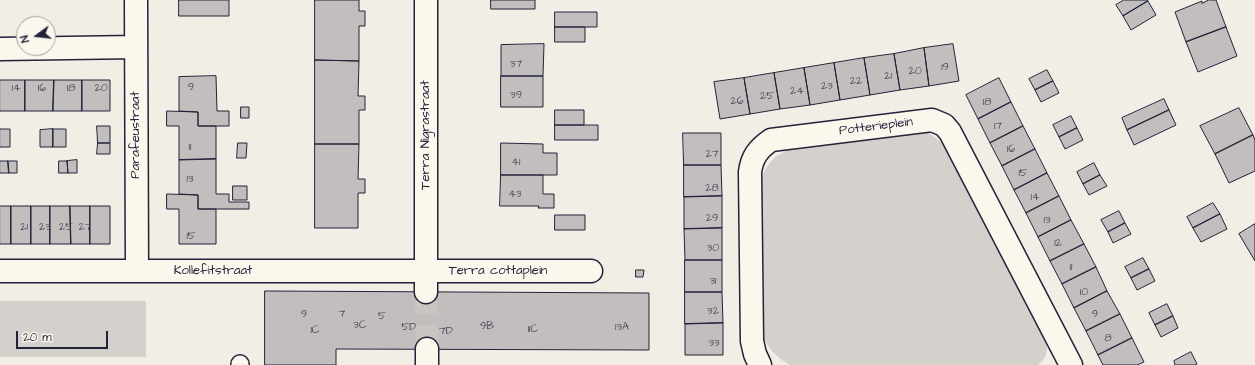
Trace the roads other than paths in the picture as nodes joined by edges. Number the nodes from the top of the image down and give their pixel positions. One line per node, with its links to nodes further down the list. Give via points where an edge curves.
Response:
1 (136, 0): 3 (street, Parafeustraat)
2 (426, 0): 8 (street, Terra Nigrastraat)
3 (136, 48): 4 (street); 6 (street, Parafeustraat)
4 (0, 49)
5 (0, 271): 6 (street, Kollefitstraat)
6 (137, 271): 8 (street, Kollefitstraat)
7 (591, 271): 8 (street, Terra cottaplein)
8 (426, 281)
9 (760, 365): 10 (street, Potterieplein, via 752,341 750,172 756,154 771,140 932,120 944,125 950,132)
10 (1070, 365)

